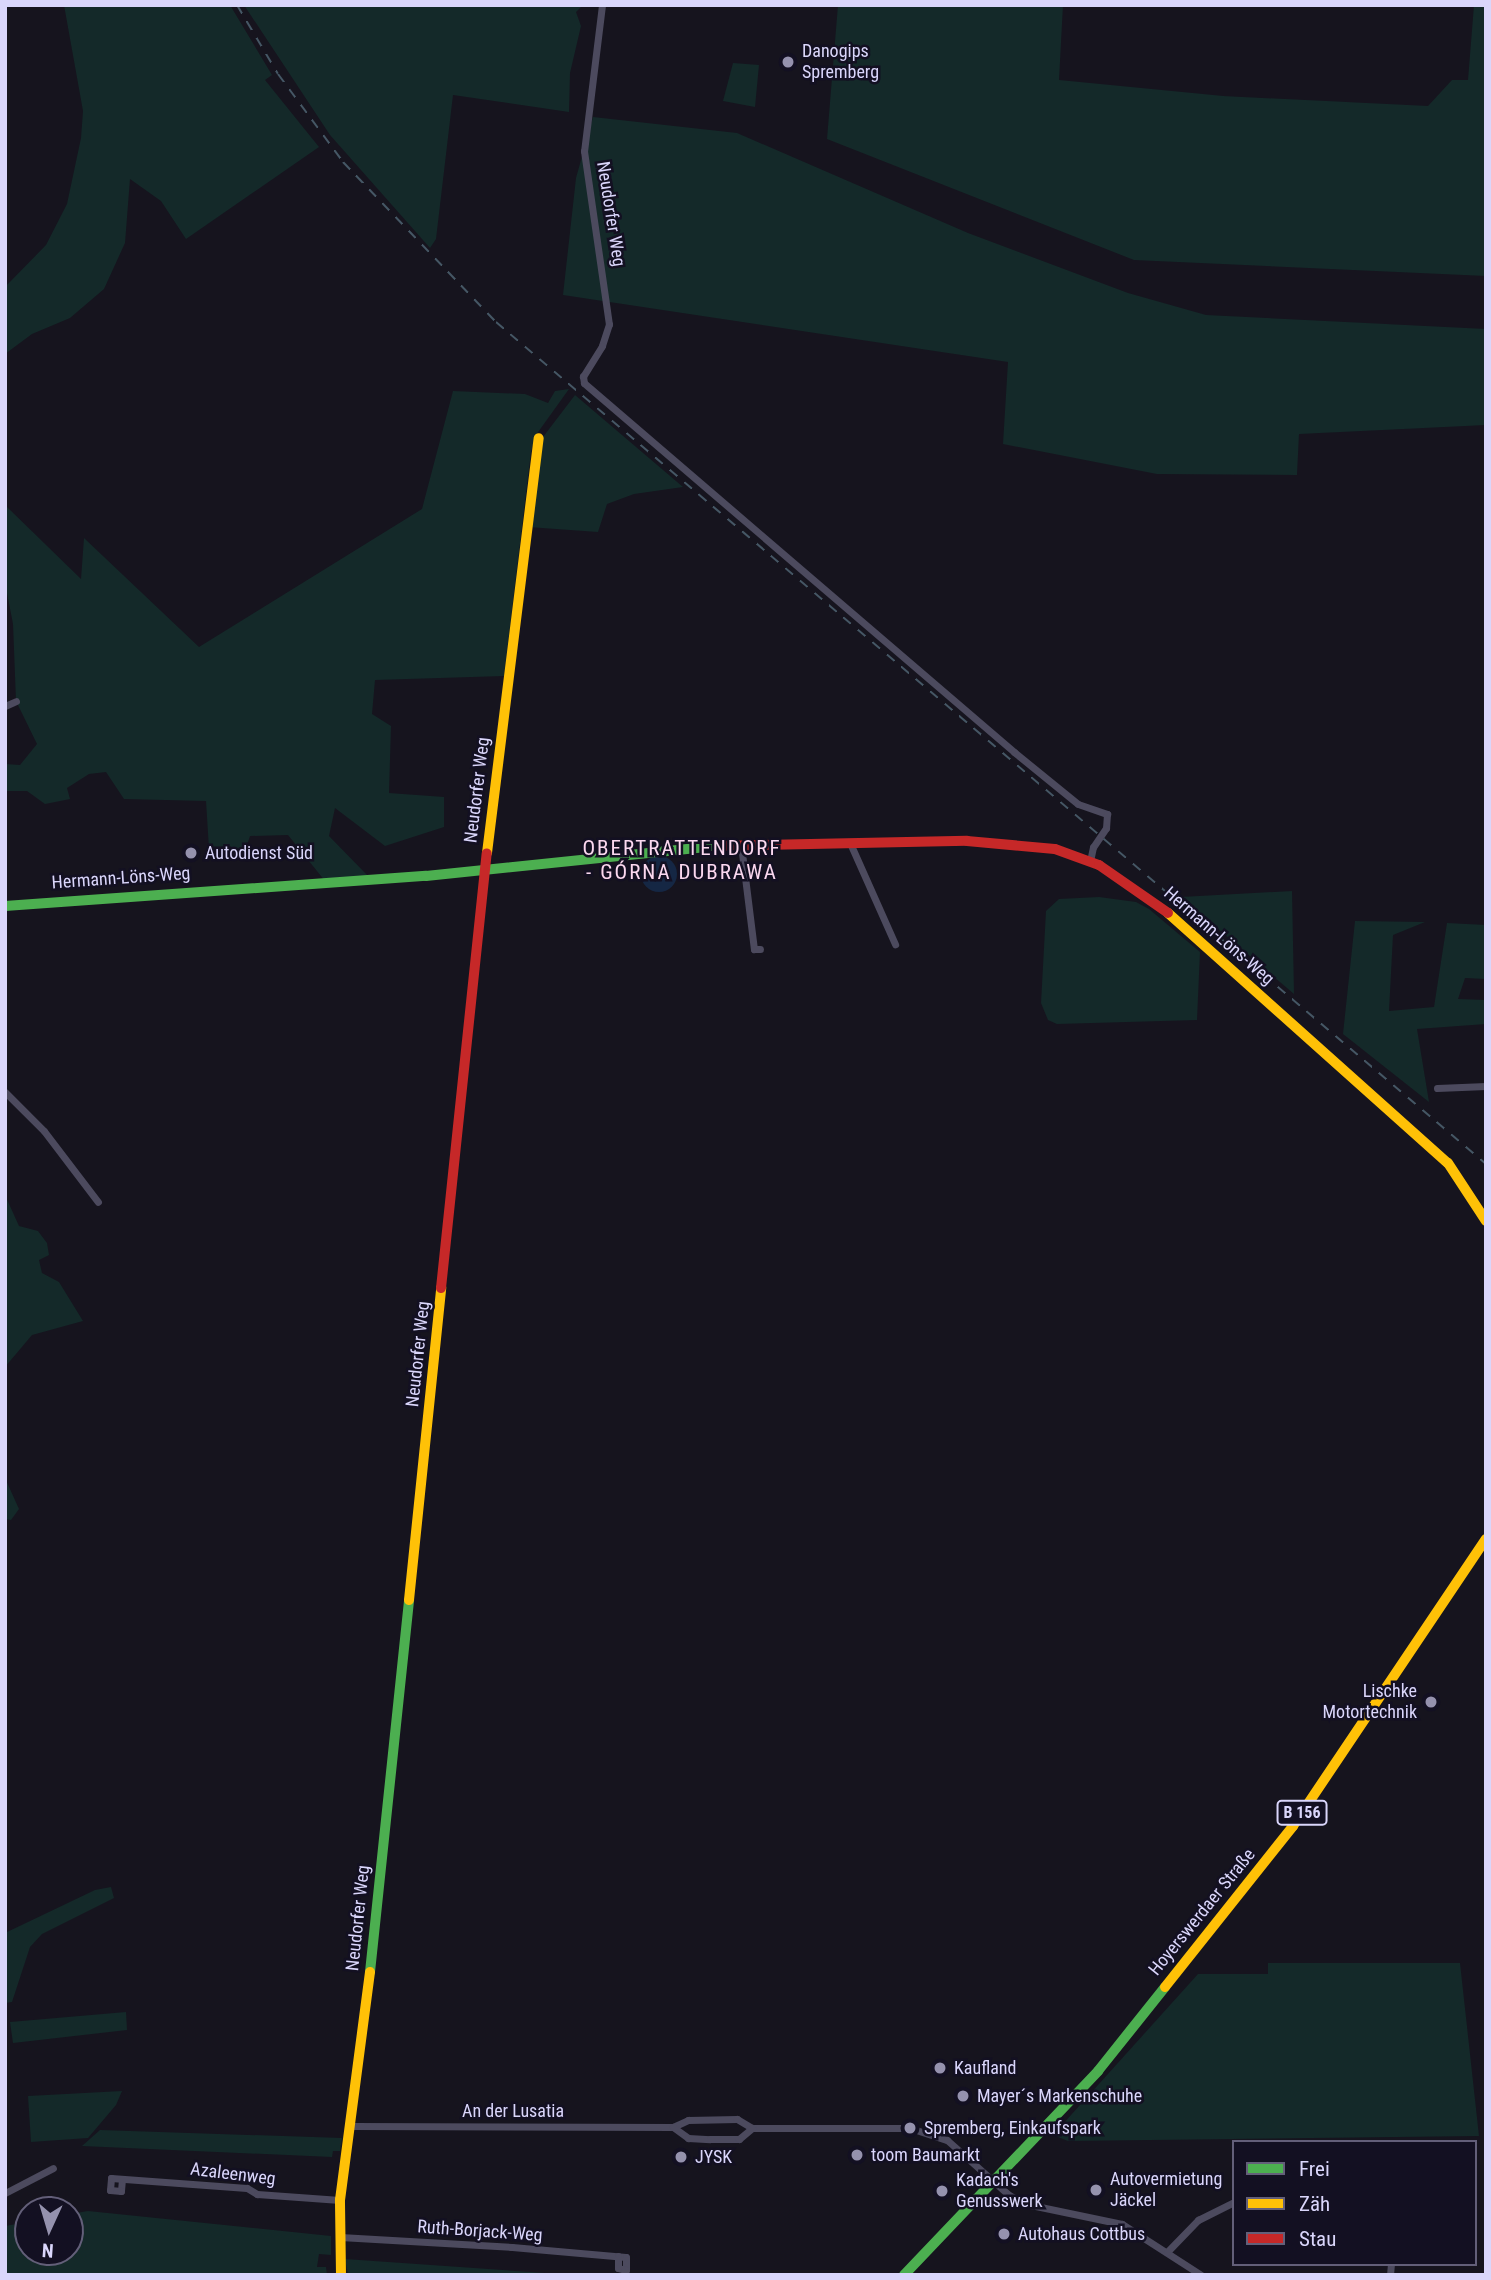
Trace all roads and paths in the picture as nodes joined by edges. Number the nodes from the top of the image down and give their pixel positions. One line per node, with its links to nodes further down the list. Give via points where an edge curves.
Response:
1 (602, 5): 7 (street, Neudorfer Weg, via 584,151 609,324 603,346 582,380 1014,752 1078,804 1107,814 1106,828)
2 (539, 438): 8 (street, Neudorfer Weg)
3 (16, 701): 4 (street)
4 (5, 706)
5 (850, 842): 6 (street, Hermann-Löns-Weg); 7 (street, Hermann-Löns-Weg, via 1021,843); 10 (street)
6 (741, 845): 8 (street, Hermann-Löns-Weg); 11 (street, via 754,949)
7 (1090, 861): 16 (street, Hermann-Löns-Weg, via 1155,902 1448,1163)
8 (485, 869): 9 (street, Hermann-Löns-Weg); 18 (street, Neudorfer Weg)
9 (5, 906)
10 (895, 944)
11 (760, 948)
12 (1486, 1086): 13 (street)
13 (1437, 1088)
14 (5, 1092): 15 (street, via 44,1131)
15 (98, 1202)
16 (1486, 1221)
17 (1486, 1539): 23 (street, Hoyerswerdaer Straße / B 156, via 1293,1826 1098,2071)
18 (352, 2126): 19 (street, An der Lusatia); 25 (street, Neudorfer Weg)
19 (673, 2127): 20 (street, An der Lusatia, via 688,2120 737,2119); 20 (street, An der Lusatia, via 688,2138 710,2139 739,2139)
20 (752, 2128): 23 (street, An der Lusatia, via 924,2131 947,2140)
21 (53, 2168): 24 (street)
22 (122, 2179): 25 (street, Azaleenweg)
23 (995, 2181): 28 (street, An der Lusatia, via 1026,2204 1122,2224); 31 (street, Hoyerswerdaer Straße / B 156)
24 (5, 2193)
25 (340, 2200): 27 (street, Neudorfer Weg)
26 (1232, 2203): 28 (street, via 1198,2220)
27 (340, 2237): 29 (street, Ruth-Borjack-Weg); 30 (street, Neudorfer Weg)
28 (1167, 2252): 32 (street, An der Lusatia)
29 (618, 2256)
30 (341, 2275)
31 (904, 2275)
32 (1201, 2275)

